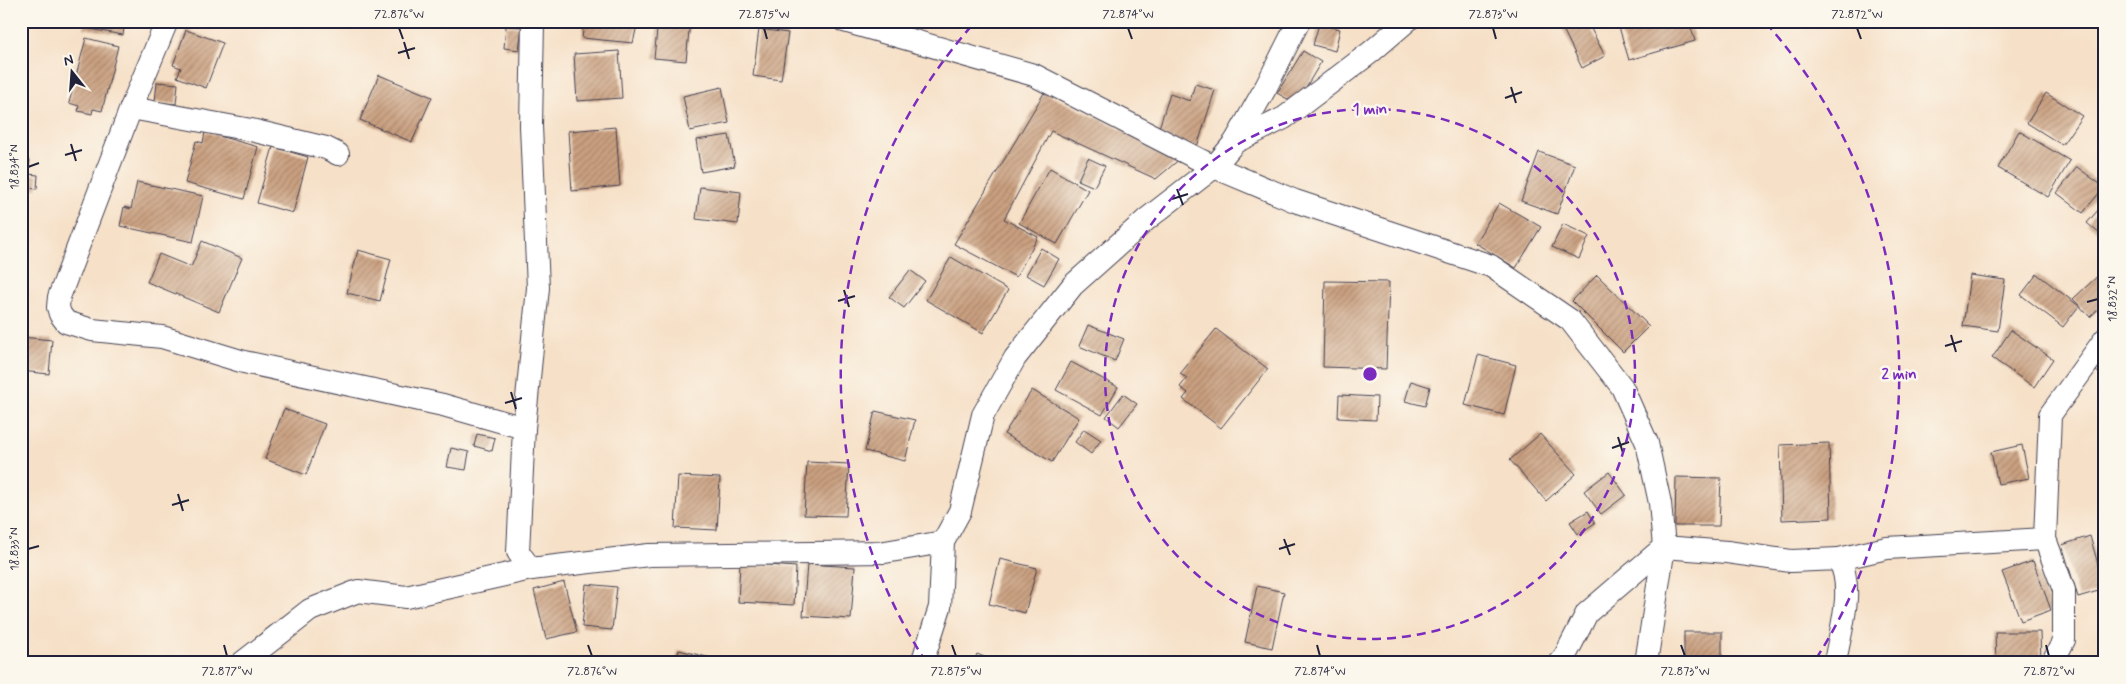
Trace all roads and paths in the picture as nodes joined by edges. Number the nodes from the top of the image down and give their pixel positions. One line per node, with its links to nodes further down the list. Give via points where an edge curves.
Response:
1 (167, 21): 6 (street)
2 (533, 21): 11 (street, via 531,126 538,288)
3 (844, 21): 9 (street, via 1034,76)
4 (1298, 21): 7 (street)
5 (1407, 21): 7 (street, via 1284,118)
6 (131, 108): 8 (street, via 251,130 326,148); 11 (street, via 59,297 58,307 66,322 92,330 162,337 244,362 443,405)
7 (1235, 142): 9 (street)
8 (338, 154)
9 (1214, 167): 13 (street, via 1147,219 1073,285 1015,358 983,415 960,511); 14 (street, via 1295,202 1491,266 1570,320 1622,387 1647,443 1660,503)
10 (2105, 339): 12 (street, via 2050,415)
11 (524, 428): 16 (street, via 518,552)
12 (2045, 539): 15 (street, via 1887,548); 22 (street, via 2064,590 2064,640)
13 (943, 542): 16 (street, via 885,552 649,555); 18 (street, via 940,607)
14 (1664, 547): 15 (street, via 1791,562); 19 (street, via 1587,613); 20 (street)
15 (1839, 559): 21 (street, via 1846,581 1846,602)
16 (531, 569): 17 (street, via 406,597 358,591 310,610)
17 (242, 663)
18 (922, 663)
19 (1559, 663)
20 (1646, 663)
21 (1835, 663)
22 (2052, 663)

